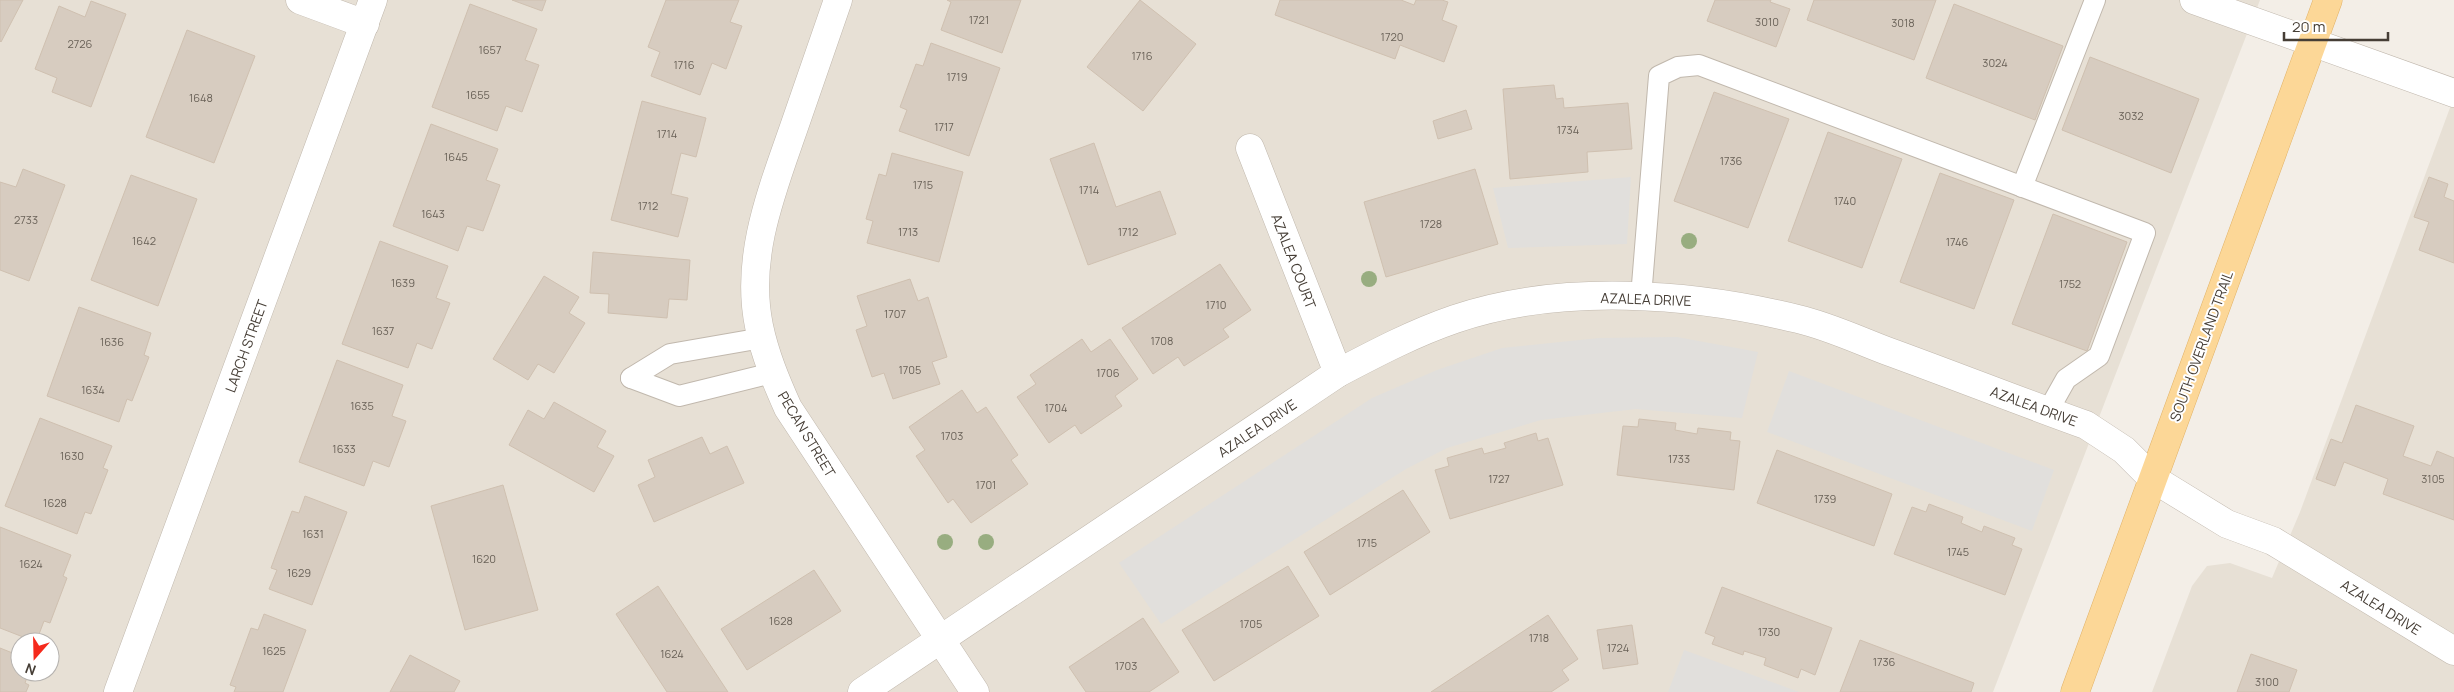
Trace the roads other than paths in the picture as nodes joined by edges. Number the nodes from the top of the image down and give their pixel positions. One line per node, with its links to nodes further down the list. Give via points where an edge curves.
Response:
1 (300, 0): 6 (street)
2 (838, 0): 12 (street, PECAN STREET, via 759,235 755,270 758,324)
3 (2095, 0): 10 (lane)
4 (2194, 0): 7 (street)
5 (2328, 0): 7 (main road, SOUTH OVERLAND TRAIL)
6 (369, 12): 19 (street, LARCH STREET)
7 (2312, 43): 8 (street); 16 (main road, SOUTH OVERLAND TRAIL)
8 (2454, 93)
9 (1250, 148): 14 (street, AZALEA COURT)
10 (2022, 187): 11 (lane, via 1699,65 1678,67 1659,76); 15 (lane, via 2145,233 2098,356 2066,379)
11 (1641, 297): 14 (street, AZALEA DRIVE, via 1530,303 1456,318 1394,343); 15 (street, AZALEA DRIVE, via 1714,302 1800,319)
12 (762, 338): 13 (street, PECAN STREET); 13 (lane, via 670,354 631,378 679,396)
13 (772, 373): 17 (street, PECAN STREET, via 788,408)
14 (1338, 374): 17 (street, AZALEA DRIVE)
15 (2048, 411): 16 (street, AZALEA DRIVE, via 2086,425 2124,450)
16 (2152, 478): 18 (street, AZALEA DRIVE, via 2227,524 2274,541); 22 (main road, SOUTH OVERLAND TRAIL)
17 (940, 640): 20 (street, AZALEA DRIVE); 21 (street, PECAN STREET)
18 (2454, 651)
19 (118, 692)
20 (862, 692)
21 (975, 692)
22 (2075, 692)

